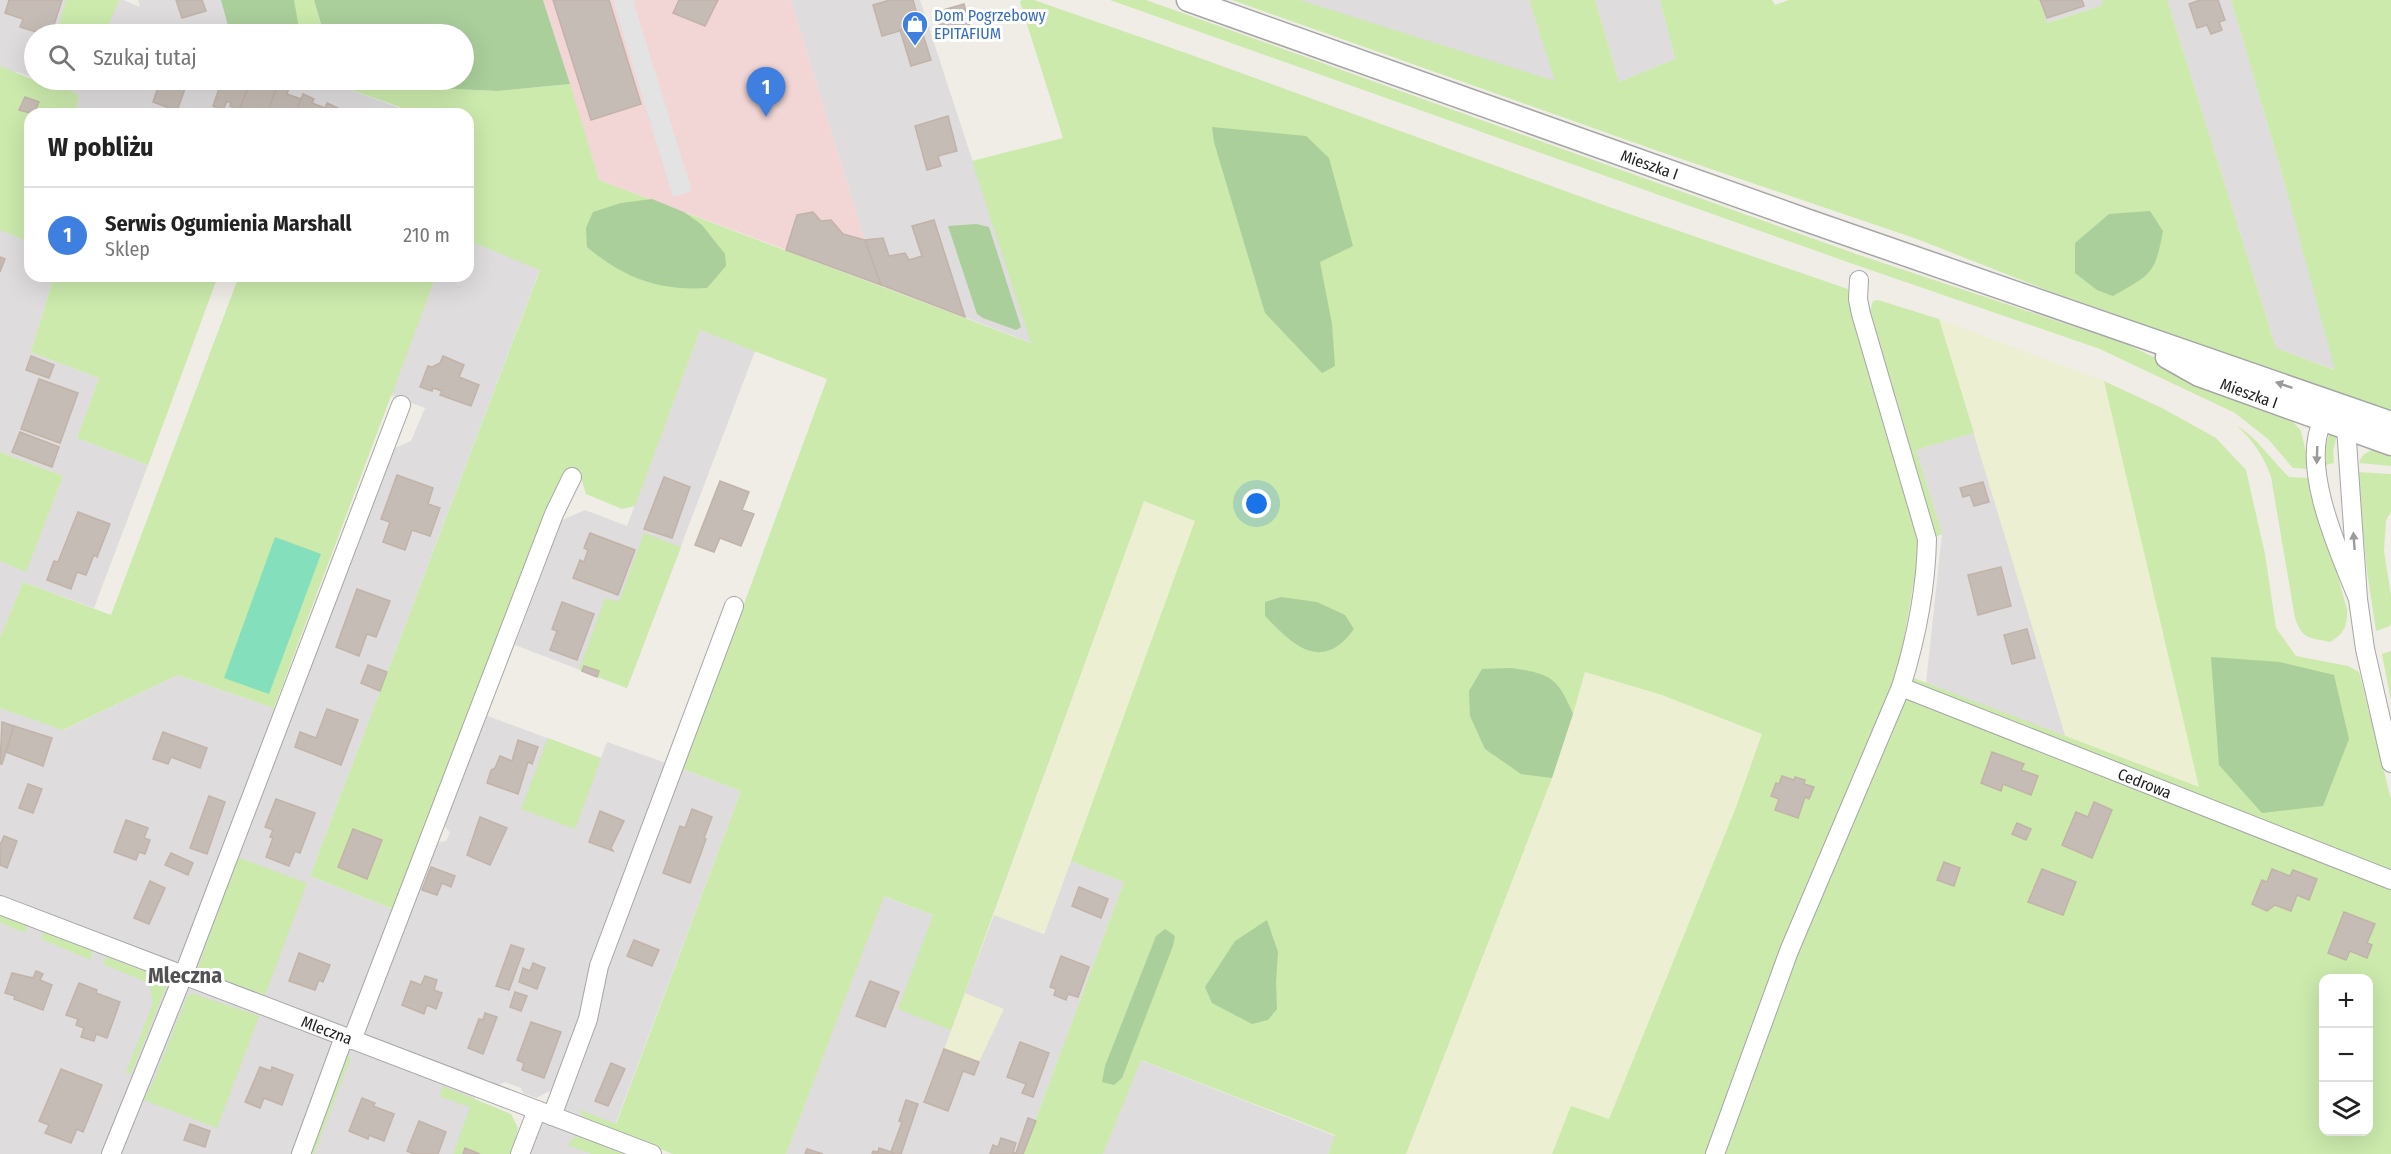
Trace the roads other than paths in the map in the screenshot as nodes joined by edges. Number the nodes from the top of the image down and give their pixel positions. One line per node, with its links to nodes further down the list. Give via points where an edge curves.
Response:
1 (1188, 0): 4 (street, Mieszka I, via 2113,328 2199,375)
2 (1859, 280): 11 (street, via 1861,314 1927,539 1927,570 1920,610)
3 (401, 405): 15 (street)
4 (2332, 412): 5 (street, Mieszka I); 6 (street, Mieszka I); 9 (street, one-way to 9, via 2318,436 2316,472 2333,536)
5 (2346, 427): 6 (street, Mieszka I); 7 (street)
6 (2387, 436): 7 (street, via 2367,443)
7 (2349, 458): 9 (street, one-way to 7)
8 (572, 477): 16 (street, via 549,525)
9 (2358, 599): 12 (street, via 2365,649)
10 (734, 606): 17 (street, via 599,966 588,1019)
11 (1901, 687): 13 (street, Cedrowa); 22 (street, via 1789,951)
12 (2391, 763)
13 (2391, 880)
14 (0, 905): 15 (street, Mleczna)
15 (183, 976): 16 (street, Mleczna); 18 (street)
16 (348, 1039): 17 (street, Mleczna); 19 (street)
17 (545, 1113): 20 (street); 21 (street, Mleczna)
18 (111, 1154)
19 (301, 1154)
20 (520, 1154)
21 (652, 1154)
22 (1714, 1154)

